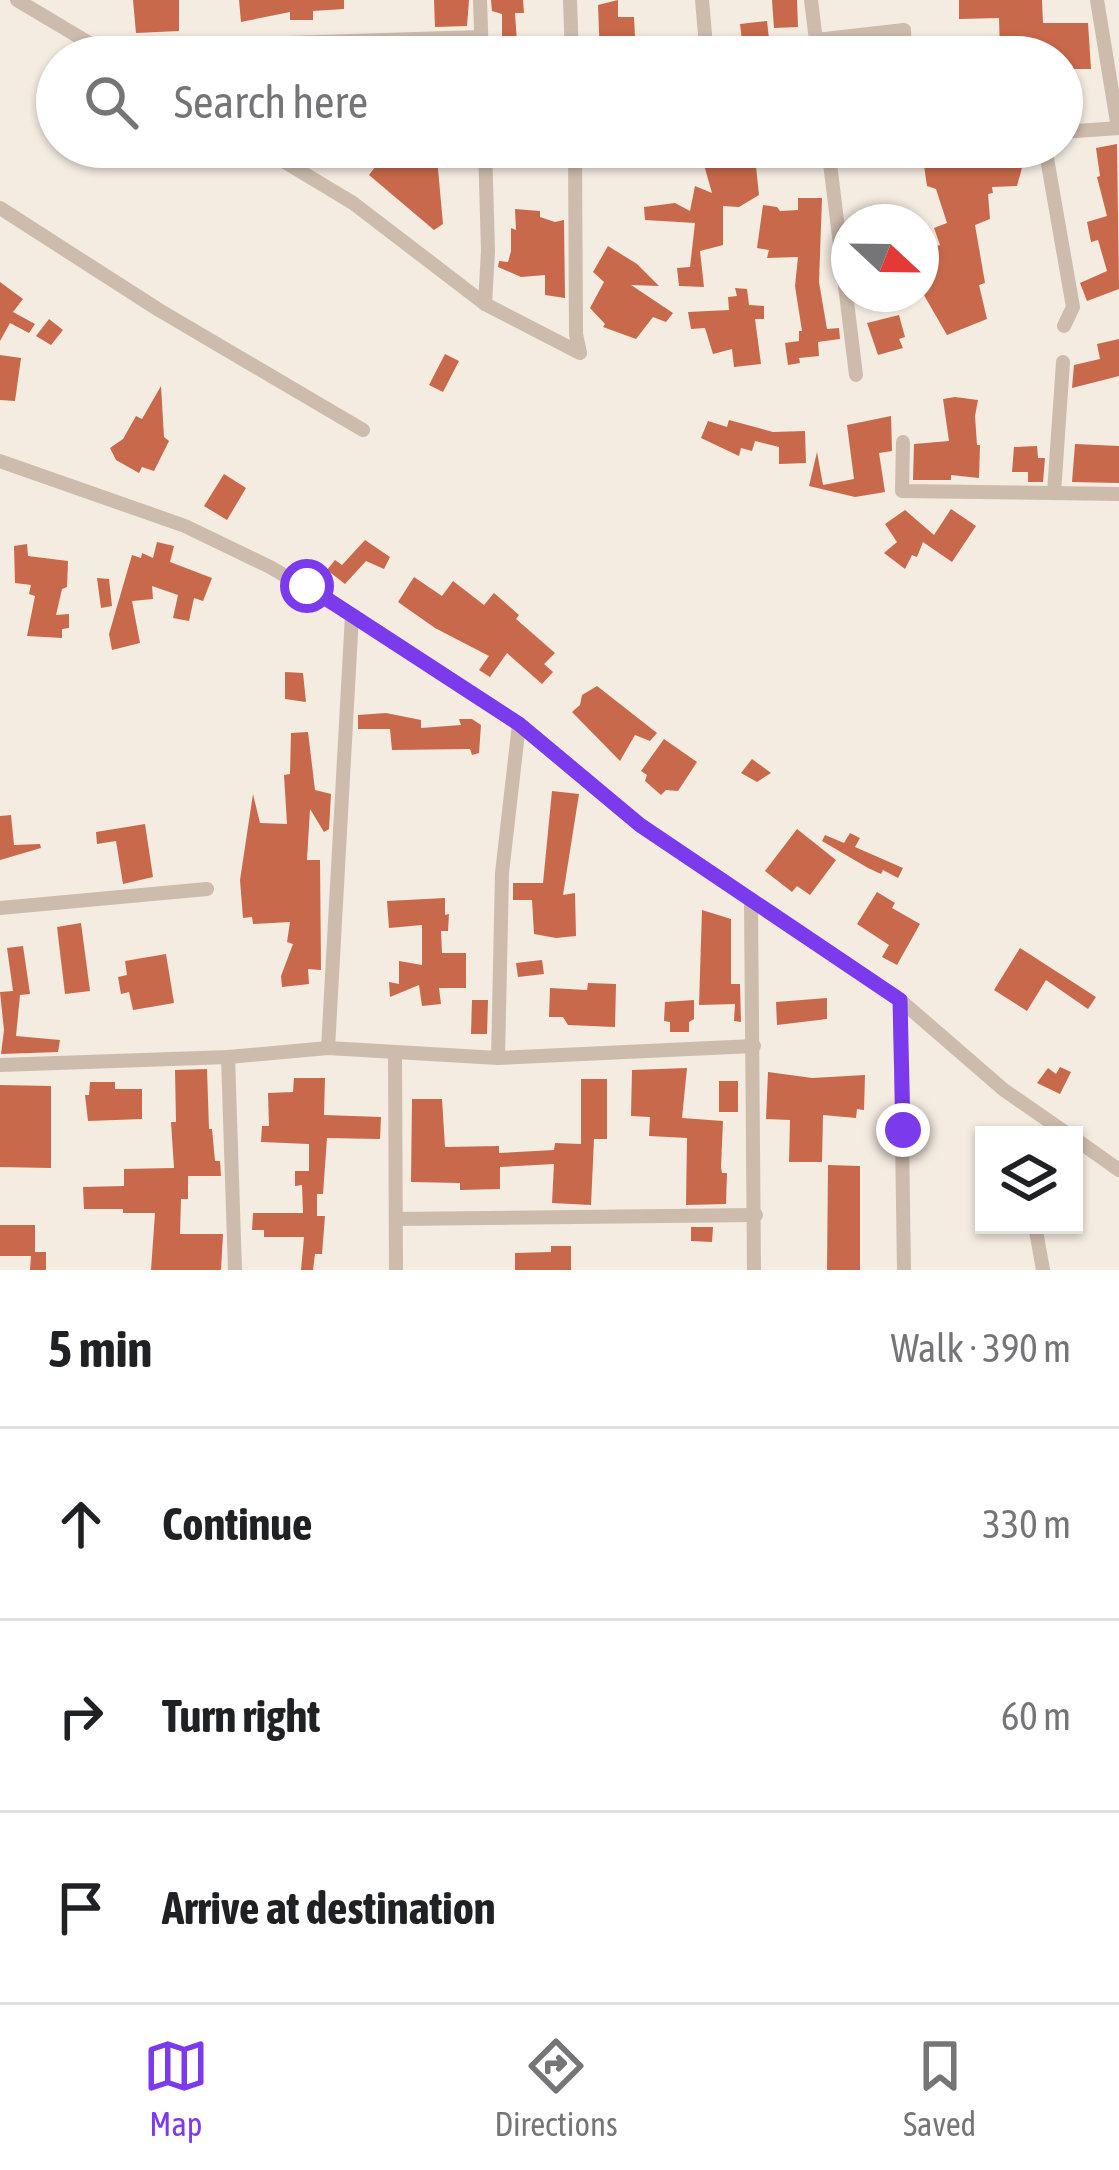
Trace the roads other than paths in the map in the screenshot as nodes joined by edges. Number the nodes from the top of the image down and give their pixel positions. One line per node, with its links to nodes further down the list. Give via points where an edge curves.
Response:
1 (17, 0): 7 (street)
2 (479, 0): 8 (street)
3 (570, 0): 9 (street)
4 (702, 0): 10 (street)
5 (811, 0): 11 (street)
6 (1097, 0): 14 (street)
7 (77, 36)
8 (481, 36)
9 (571, 36)
10 (705, 36)
11 (816, 36)
12 (851, 36): 13 (street)
13 (904, 36)
14 (1119, 128): 15 (street)
15 (1083, 131)
16 (295, 168): 22 (street)
17 (486, 168): 22 (street)
18 (575, 168): 22 (street, via 580,353)
19 (831, 168): 25 (street)
20 (1049, 168): 23 (street, via 1073,307)
21 (0, 208): 26 (street)
22 (485, 304)
23 (1064, 326)
24 (1063, 362): 29 (street)
25 (856, 375)
26 (363, 430)
27 (903, 442): 29 (street, via 902,491)
28 (0, 461): 31 (street, via 185,526)
29 (1054, 493): 30 (street)
30 (1119, 494)
31 (352, 615): 32 (street); 38 (street)
32 (519, 724): 34 (street, via 640,825); 41 (street, via 502,873)
33 (208, 889): 35 (street)
34 (751, 902): 36 (street); 37 (street)
35 (0, 908)
36 (900, 1000): 43 (street); 52 (street)
37 (754, 1046): 41 (street); 46 (street)
38 (328, 1048): 39 (street); 40 (street)
39 (395, 1052): 41 (street); 47 (street)
40 (228, 1057): 42 (street); 49 (street)
41 (498, 1058)
42 (0, 1065)
43 (1049, 1126)
44 (1083, 1145): 45 (street)
45 (1119, 1170)
46 (756, 1215): 47 (street); 51 (street)
47 (396, 1219): 50 (street)
48 (1037, 1234): 53 (street)
49 (235, 1270)
50 (396, 1270)
51 (754, 1270)
52 (904, 1270)
53 (1043, 1270)

